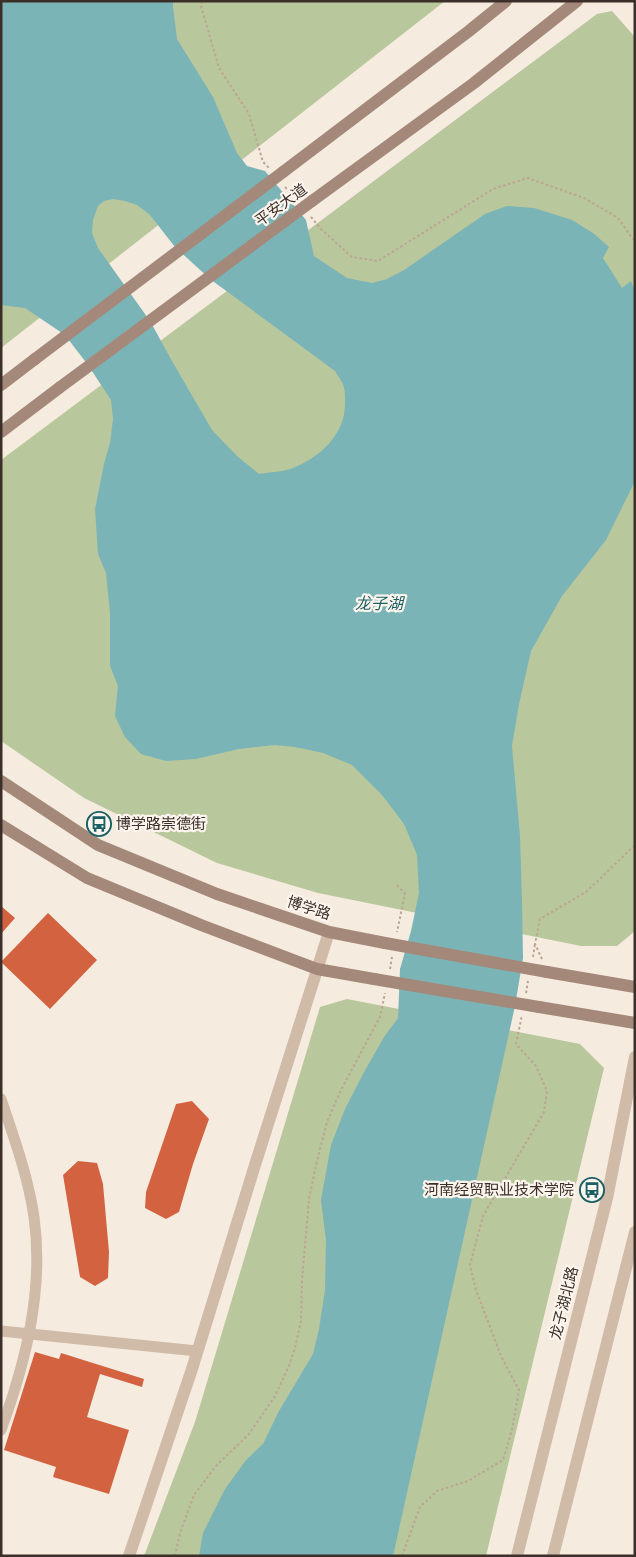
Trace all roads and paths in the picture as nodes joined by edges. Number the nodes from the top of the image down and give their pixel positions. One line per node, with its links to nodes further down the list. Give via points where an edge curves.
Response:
1 (202, 1): 4 (path, via 219,68 249,114 263,162)
2 (506, 1): 5 (main road, 平安大道)
3 (577, 1): 10 (main road, 平安大道, bridge, via 474,83)
4 (270, 169)
5 (283, 178): 6 (path); 9 (main road, 平安大道, bridge)
6 (295, 199)
7 (308, 214): 8 (path, via 352,258 378,261 493,189 528,178 584,198 618,218)
8 (635, 242)
9 (1, 385)
10 (1, 432)
11 (1, 781): 15 (main road, 博学路, via 98,845 217,894)
12 (1, 825): 20 (main road, via 87,878)
13 (635, 845): 17 (path, via 586,892 540,919)
14 (397, 885): 16 (path, via 405,894)
15 (329, 932): 18 (main road, 博学路); 20 (street)
16 (398, 932)
17 (535, 944): 19 (path); 22 (path)
18 (389, 947): 21 (path); 22 (main road, 博学路, bridge)
19 (532, 962)
20 (317, 969): 28 (main road, bridge); 34 (street)
21 (390, 970)
22 (548, 972): 24 (main road, 博学路)
23 (528, 980): 26 (path)
24 (635, 988)
25 (386, 989): 37 (path, via 380,1018 327,1122 309,1199 301,1321 289,1366 275,1396 249,1434 216,1466 194,1495)
26 (525, 998)
27 (523, 1008): 38 (path, via 516,1044 536,1066 547,1091 544,1112 483,1216 470,1265 498,1348 519,1390 512,1430 503,1460 468,1481 437,1491 420,1507)
28 (635, 1023)
29 (635, 1057): 39 (street, 龙子湖北路, via 607,1198)
30 (1, 1099): 33 (street, via 23,1165 34,1216 38,1262)
31 (635, 1232): 40 (street)
32 (1, 1331): 33 (street)
33 (29, 1334): 34 (street); 35 (street)
34 (197, 1351): 36 (street)
35 (1, 1430)
36 (128, 1556)
37 (175, 1556)
38 (402, 1556)
39 (517, 1556)
40 (553, 1556)

